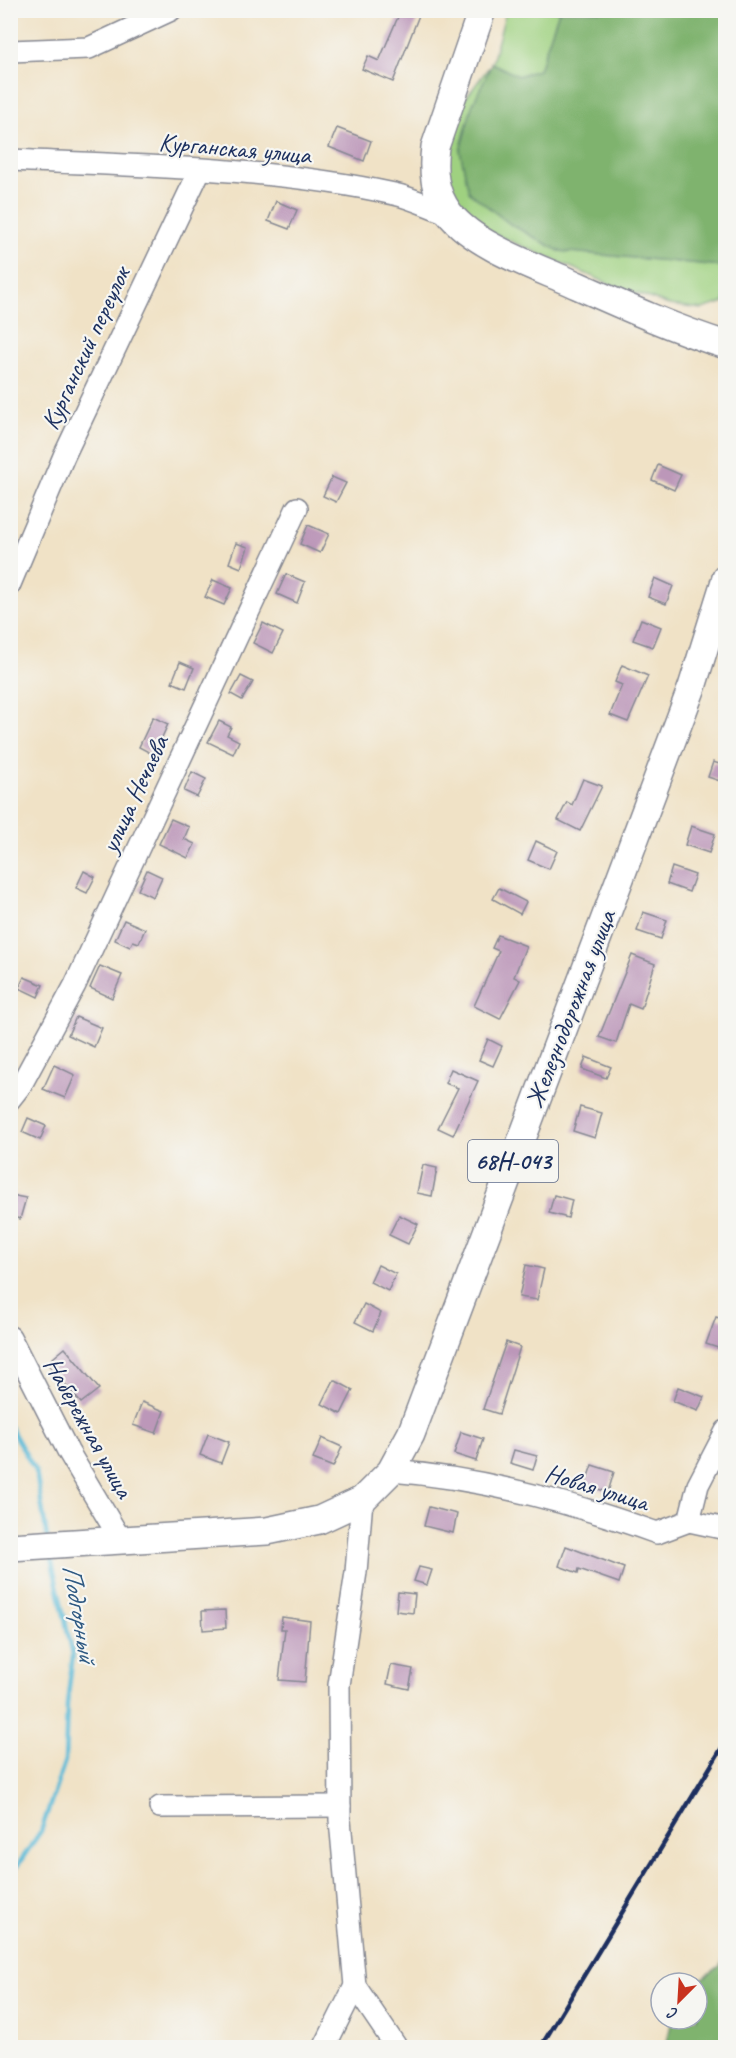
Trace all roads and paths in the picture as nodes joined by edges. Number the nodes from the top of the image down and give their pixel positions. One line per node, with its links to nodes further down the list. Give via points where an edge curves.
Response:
1 (171, 10): 3 (street, via 89,48)
2 (482, 10): 6 (main road, via 435,147 433,168 438,195)
3 (10, 51)
4 (10, 160): 5 (street, Курганская улица)
5 (200, 170): 6 (street, Курганская улица, via 396,194); 10 (street, Курганский переулок, via 64,456)
6 (450, 214): 7 (main road, via 492,248 631,310)
7 (726, 345)
8 (297, 508): 11 (street, улица Нечаева, via 75,985)
9 (726, 578): 14 (main road, Железнодорожная улица / 68Н-043, via 683,710 411,1434)
10 (10, 584)
11 (10, 1099)
12 (10, 1337): 18 (street, Набережная улица)
13 (726, 1431): 16 (street, via 698,1485)
14 (391, 1471): 15 (main road, Железнодорожная улица / 68Н-043); 16 (street, Новая улица, via 444,1475 584,1507 657,1533)
15 (362, 1500): 18 (main road, Железнодорожная улица / 68Н-043, via 319,1520 267,1531); 20 (street, via 339,1685)
16 (689, 1521): 17 (street)
17 (726, 1529)
18 (122, 1542): 19 (main road, 68Н-043)
19 (10, 1547)
20 (340, 1806): 21 (street); 22 (street)
21 (160, 1807)
22 (355, 1986): 23 (street); 24 (street)
23 (324, 2048)
24 (397, 2048)

